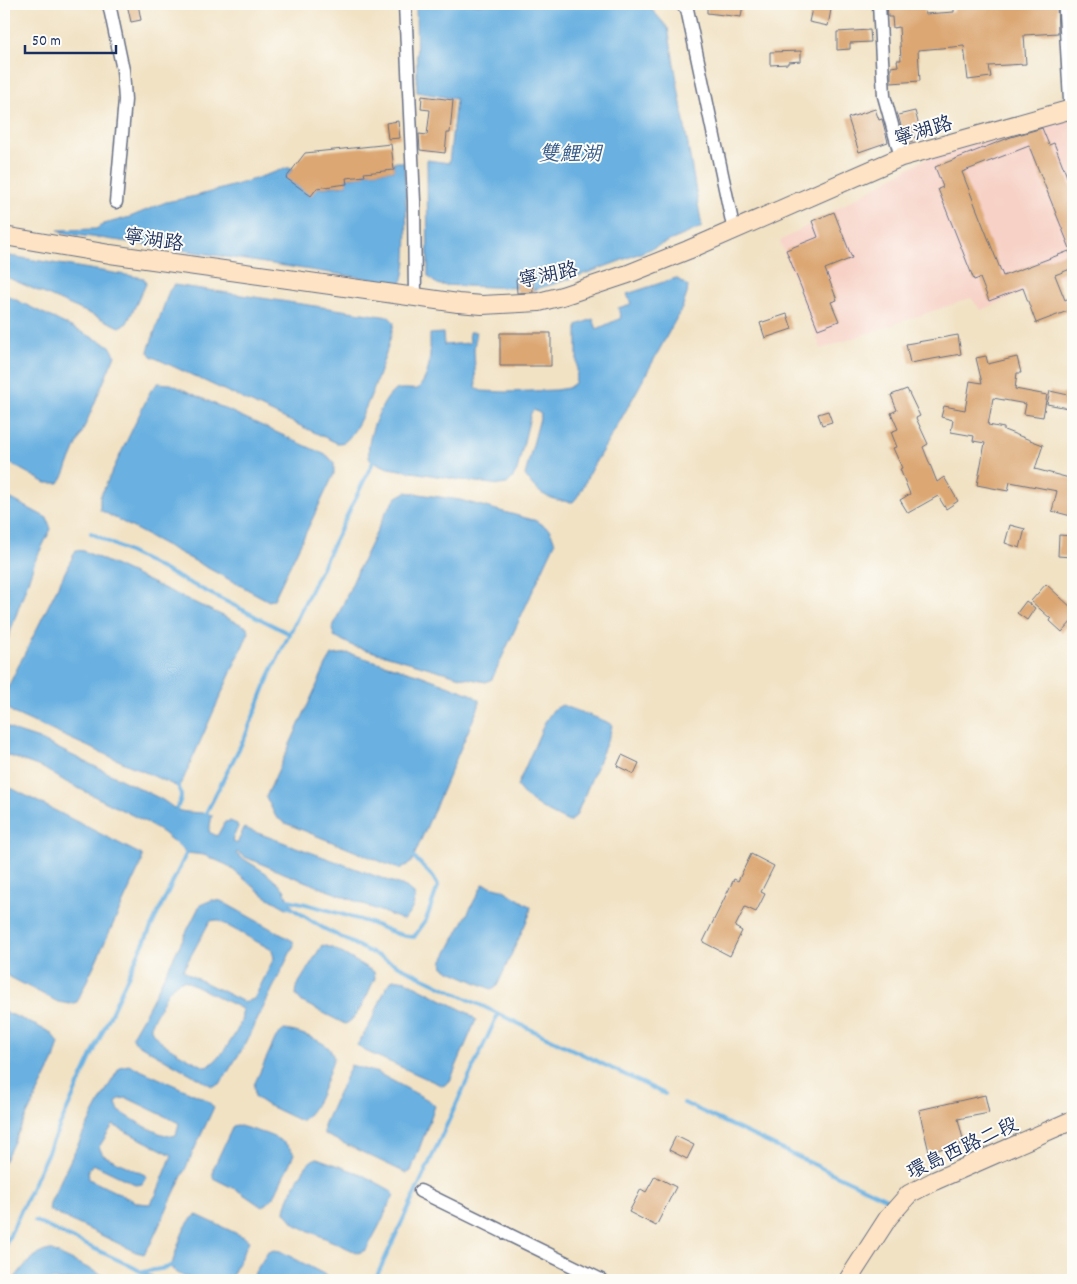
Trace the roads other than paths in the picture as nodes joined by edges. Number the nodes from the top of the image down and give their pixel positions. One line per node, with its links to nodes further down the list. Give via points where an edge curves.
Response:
1 (109, 4): 8 (street, via 123,70 125,100)
2 (405, 4): 11 (street)
3 (681, 4): 9 (street, via 687,9)
4 (879, 4): 7 (street, via 884,96)
5 (1066, 4): 6 (street)
6 (1073, 109): 7 (main road, 寧湖路)
7 (901, 157): 9 (main road, 寧湖路)
8 (116, 202)
9 (734, 231): 11 (main road, 寧湖路, via 628,274 539,302 482,304)
10 (4, 236): 11 (main road, 寧湖路)
11 (415, 297)
12 (1073, 1120): 15 (main road, 環島西路二段, via 910,1194 888,1218)
13 (420, 1191): 14 (street)
14 (601, 1280)
15 (848, 1280)

